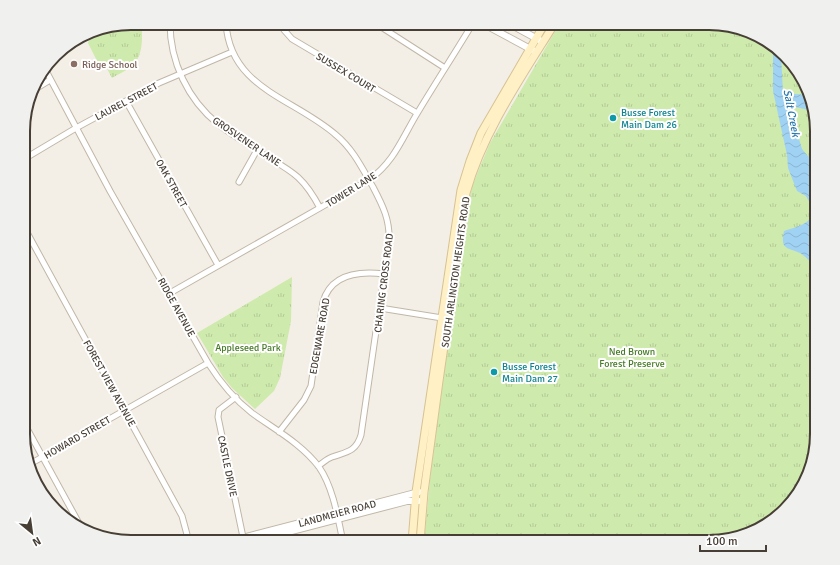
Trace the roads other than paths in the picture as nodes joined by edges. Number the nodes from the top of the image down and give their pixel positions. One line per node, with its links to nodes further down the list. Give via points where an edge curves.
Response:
1 (170, 30): 17 (street, GROSVENER LANE)
2 (227, 30): 13 (street, CHARING CROSS ROAD)
3 (284, 30): 21 (street, SUSSEX COURT, via 292,40)
4 (386, 30): 15 (street)
5 (469, 30): 15 (street, TOWER LANE)
6 (495, 30): 12 (street)
7 (521, 30): 10 (street)
8 (540, 30): 10 (main road, SOUTH ARLINGTON HEIGHTS ROAD)
9 (551, 30): 11 (main road, SOUTH ARLINGTON HEIGHTS ROAD)
10 (535, 38): 11 (street); 12 (main road, SOUTH ARLINGTON HEIGHTS ROAD)
11 (543, 42): 14 (main road, SOUTH ARLINGTON HEIGHTS ROAD)
12 (529, 49): 14 (street); 33 (main road, SOUTH ARLINGTON HEIGHTS ROAD, via 481,133 466,173 458,206)
13 (232, 52): 17 (street, LAUREL STREET); 25 (street, CHARING CROSS ROAD, via 243,72 254,82 322,123 338,136 353,153)
14 (537, 53): 43 (main road, SOUTH ARLINGTON HEIGHTS ROAD, via 489,135 466,193)
15 (445, 68): 21 (street, TOWER LANE)
16 (47, 74): 18 (street, RIDGE AVENUE)
17 (180, 74): 20 (street, LAUREL STREET); 23 (street, GROSVENER LANE, via 192,97 204,111 218,124)
18 (50, 80): 19 (street); 22 (street, RIDGE AVENUE)
19 (41, 85)
20 (126, 101): 22 (street, LAUREL STREET); 29 (street, OAK STREET)
21 (417, 113): 25 (street, TOWER LANE, via 394,156)
22 (76, 128): 24 (street, LAUREL STREET); 31 (street, RIDGE AVENUE)
23 (257, 150): 26 (street); 27 (street, GROSVENER LANE, via 296,174)
24 (30, 155)
25 (369, 180): 27 (street, TOWER LANE); 30 (street, CHARING CROSS ROAD, via 384,208 390,230)
26 (239, 182)
27 (320, 208): 29 (street, TOWER LANE)
28 (30, 238): 36 (street, FOREST VIEW AVENUE)
29 (218, 265): 31 (street, TOWER LANE)
30 (384, 274): 32 (street, CHARING CROSS ROAD); 37 (street, EDGEWARE ROAD, via 355,274 336,283 328,291 323,302 311,386 304,400)
31 (170, 293): 34 (street, RIDGE AVENUE)
32 (380, 308): 33 (street); 41 (street, CHARING CROSS ROAD, via 359,442 351,451 327,459)
33 (442, 318): 42 (main road, SOUTH ARLINGTON HEIGHTS ROAD)
34 (208, 363): 35 (street, RIDGE AVENUE, via 222,384); 36 (street, HOWARD STREET)
35 (236, 397): 37 (street, RIDGE AVENUE, via 251,412); 50 (street, CASTLE DRIVE, via 219,410 218,416)
36 (125, 410): 39 (street, HOWARD STREET); 49 (street, FOREST VIEW AVENUE, via 182,516)
37 (279, 432): 41 (street, RIDGE AVENUE)
38 (30, 434): 39 (street)
39 (43, 457): 40 (street, HOWARD STREET); 47 (street)
40 (34, 462)
41 (318, 466): 46 (street, RIDGE AVENUE, via 327,482)
42 (416, 492): 43 (street, LANDMEIER ROAD); 44 (main road, SOUTH ARLINGTON HEIGHTS ROAD); 46 (street, LANDMEIER ROAD)
43 (424, 492): 45 (main road, SOUTH ARLINGTON HEIGHTS ROAD)
44 (416, 501): 45 (street, LANDMEIER ROAD); 46 (street, LANDMEIER ROAD); 55 (main road, SOUTH ARLINGTON HEIGHTS ROAD)
45 (424, 501): 56 (main road, SOUTH ARLINGTON HEIGHTS ROAD)
46 (337, 516): 48 (street, LANDMEIER ROAD); 54 (street, RIDGE AVENUE)
47 (75, 518)
48 (282, 530): 51 (street, LANDMEIER ROAD); 52 (street, LANDMEIER ROAD); 53 (street)
49 (187, 535)
50 (243, 535)
51 (263, 535)
52 (269, 535)
53 (283, 535)
54 (341, 535)
55 (413, 535)
56 (421, 535)

